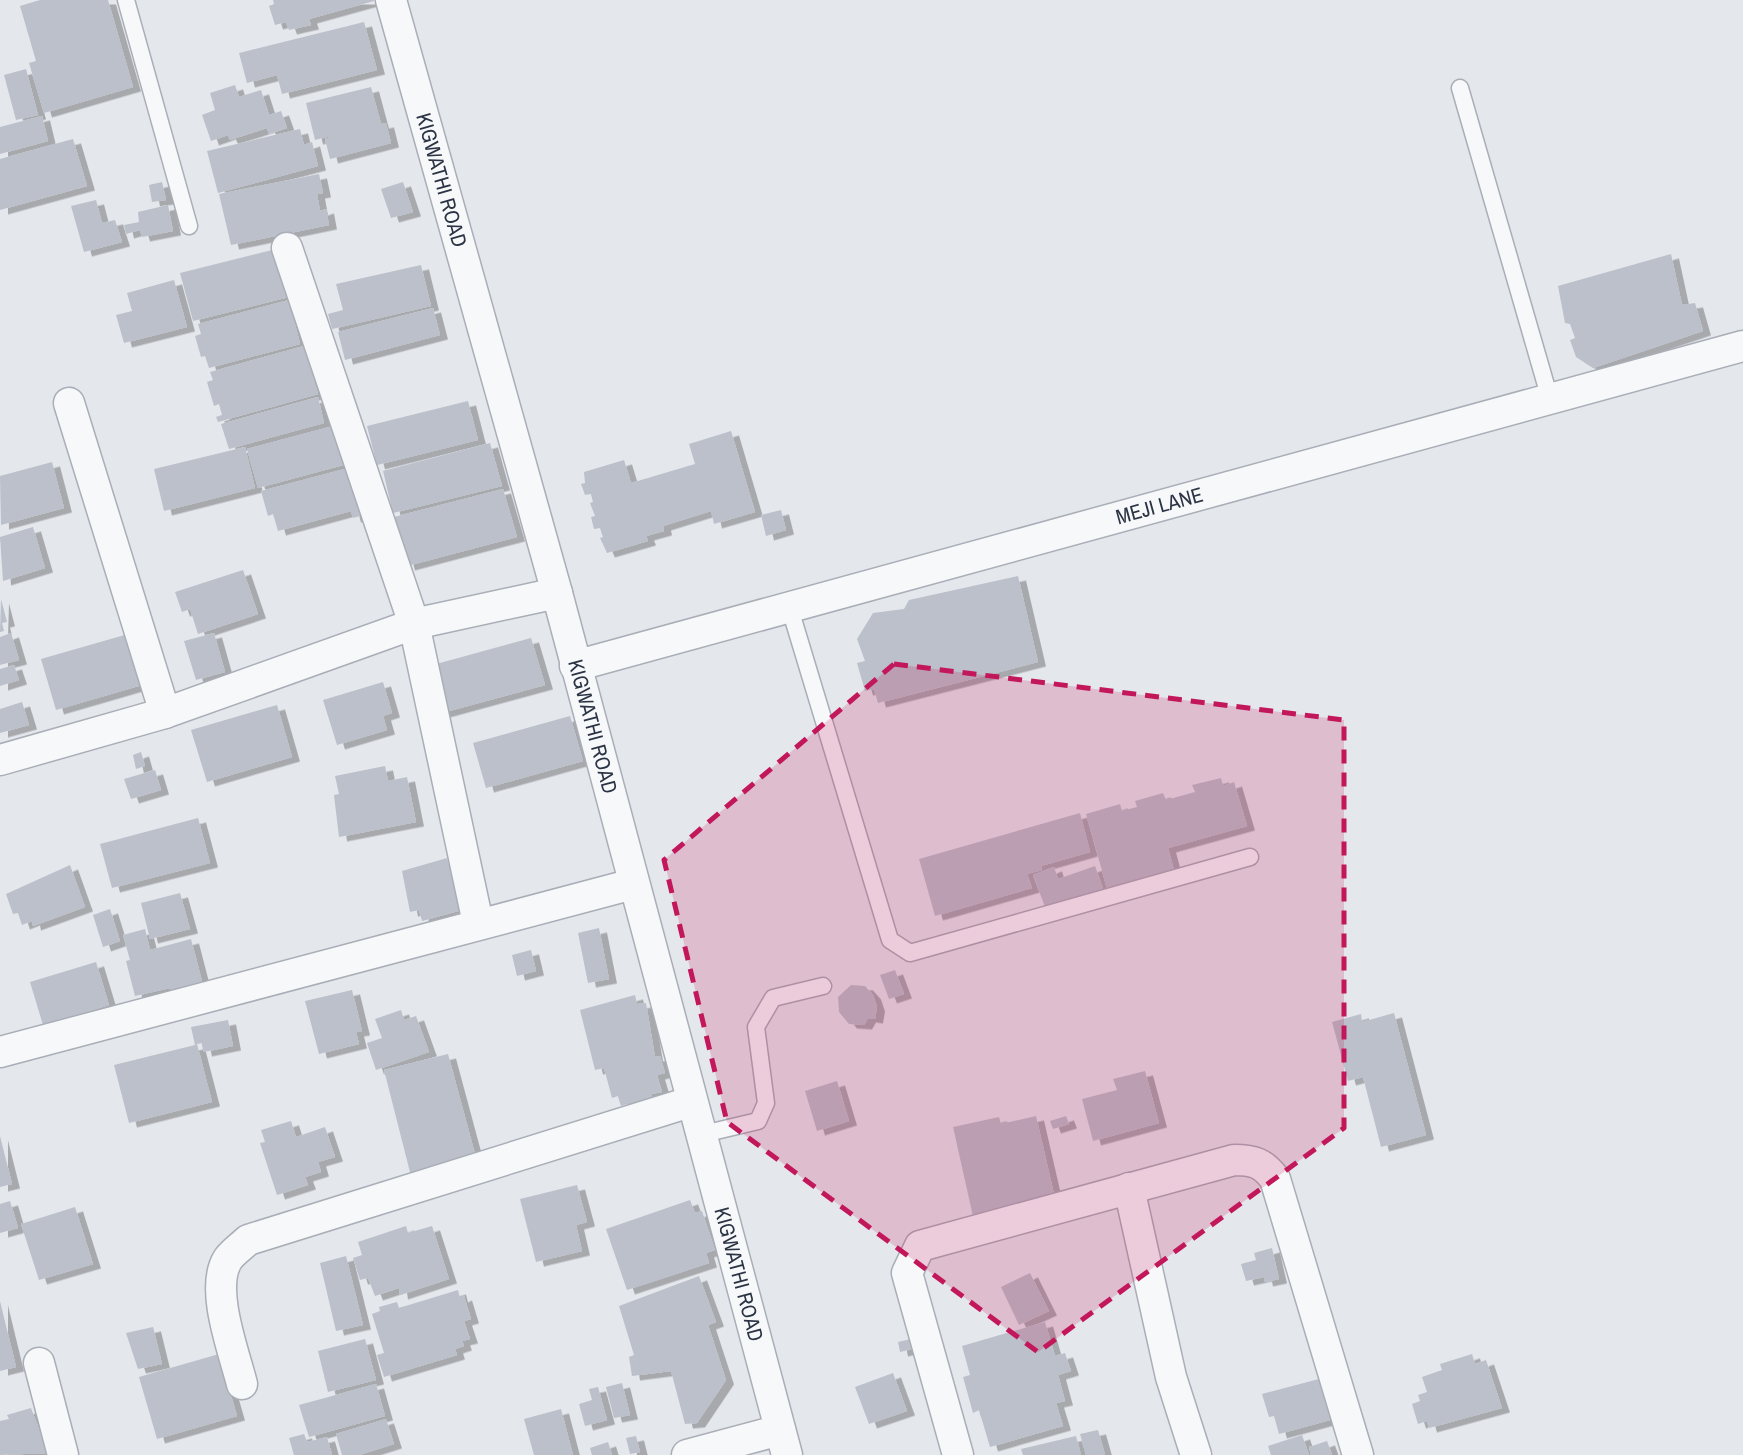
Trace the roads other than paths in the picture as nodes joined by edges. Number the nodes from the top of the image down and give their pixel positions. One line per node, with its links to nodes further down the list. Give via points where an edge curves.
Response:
1 (126, 0): 4 (lane)
2 (391, 0): 9 (street, KIGWATHI ROAD)
3 (1460, 88): 7 (lane)
4 (189, 226)
5 (287, 248): 11 (street)
6 (1743, 346): 7 (street, MEJI LANE)
7 (1550, 399): 10 (street, MEJI LANE)
8 (69, 403): 13 (street)
9 (557, 593): 11 (street); 12 (street, KIGWATHI ROAD)
10 (790, 609): 12 (street, MEJI LANE); 15 (lane, via 890,940 910,953)
11 (414, 624): 13 (street); 17 (street)
12 (575, 666): 16 (street, KIGWATHI ROAD)
13 (165, 713): 14 (street)
14 (0, 760)
15 (1250, 857)
16 (634, 884): 17 (street); 20 (street, KIGWATHI ROAD)
17 (478, 923): 19 (street)
18 (823, 986): 21 (lane, via 773,998 755,1027 766,1103 758,1121)
19 (0, 1052)
20 (690, 1102): 21 (street, KIGWATHI ROAD); 24 (street, via 248,1240 228,1259 221,1280 223,1309)
21 (699, 1135): 25 (street, KIGWATHI ROAD)
22 (1129, 1188): 28 (street, via 920,1246 907,1273); 29 (street, via 1171,1377); 30 (street, via 1234,1160 1265,1166 1275,1179)
23 (39, 1363): 26 (street)
24 (242, 1384)
25 (783, 1442): 27 (street)
26 (62, 1455)
27 (687, 1455)
28 (958, 1455)
29 (1196, 1455)
30 (1358, 1455)

